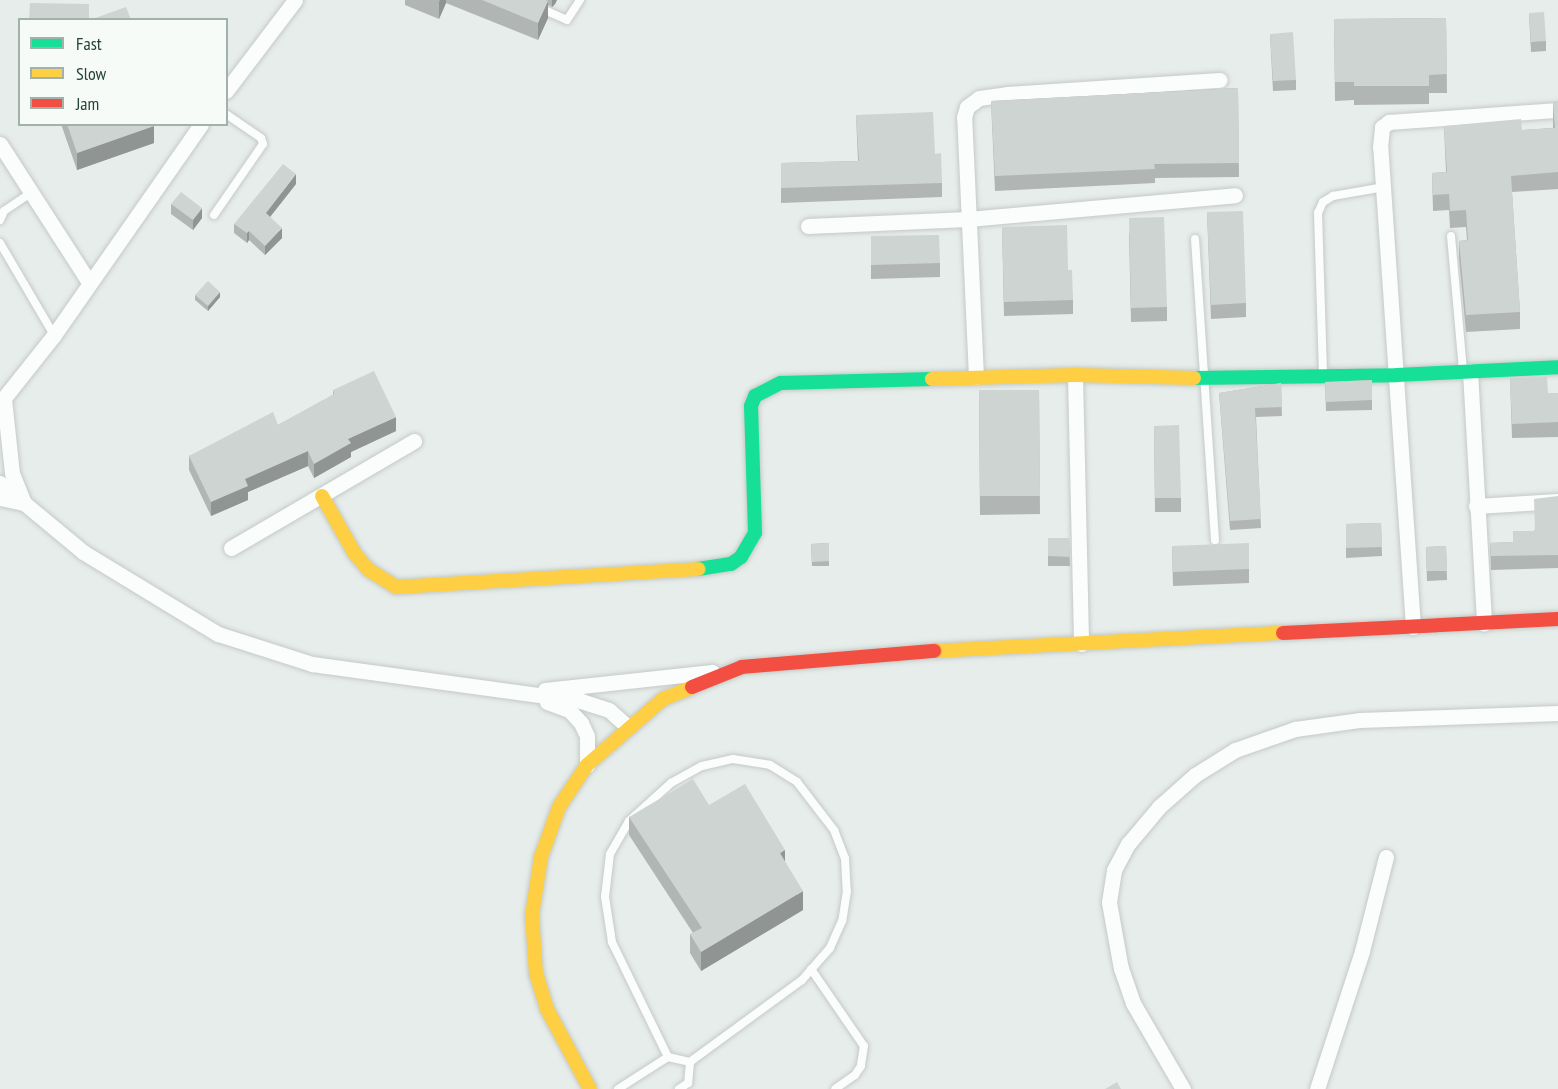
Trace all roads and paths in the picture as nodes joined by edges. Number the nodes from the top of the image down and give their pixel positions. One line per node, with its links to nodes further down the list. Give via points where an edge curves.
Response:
1 (295, 0): 5 (street)
2 (522, 0): 3 (lane, via 567,20)
3 (580, 0)
4 (1220, 80): 14 (street, via 979,98 967,107 963,117)
5 (228, 88)
6 (1558, 110): 10 (street, via 1389,122 1380,134)
7 (228, 115): 13 (lane, via 261,138 263,144)
8 (200, 126): 20 (street)
9 (0, 144): 11 (street)
10 (1384, 187): 24 (lane, via 1333,196 1323,202 1318,213); 26 (street)
11 (29, 194): 15 (lane, via 4,211); 20 (street)
12 (1235, 195): 14 (street)
13 (214, 215)
14 (968, 219): 16 (street); 27 (street)
15 (0, 220)
16 (808, 226)
17 (1451, 236): 23 (lane)
18 (1195, 239): 28 (lane)
19 (0, 243): 21 (lane)
20 (89, 282): 21 (street)
21 (54, 336): 29 (street)
22 (1558, 367): 23 (street)
23 (1467, 371): 26 (street); 36 (street)
24 (1323, 374): 26 (street); 28 (street)
25 (1075, 375): 27 (street); 28 (street); 42 (street)
26 (1397, 375): 41 (street)
27 (976, 377): 32 (street, via 782,383 761,391 751,406 749,424 755,533 741,557 713,568 396,586 369,570 354,554)
28 (1206, 378): 37 (lane)
29 (2, 401): 35 (street, via 12,473)
30 (414, 441): 32 (street)
31 (0, 483): 35 (street)
32 (322, 496): 38 (street)
33 (0, 498): 35 (street)
34 (1558, 501): 36 (street)
35 (24, 503): 44 (street, via 83,552 218,634 312,664)
36 (1476, 506): 40 (street)
37 (1215, 540)
38 (231, 548)
39 (1558, 619): 40 (street)
40 (1484, 624): 41 (street)
41 (1413, 627): 42 (street)
42 (1081, 644): 43 (street, via 863,655)
43 (742, 667): 44 (street); 46 (street, via 663,699)
44 (525, 693): 46 (street, via 581,701 609,710); 47 (street, via 569,710 581,723 587,736)
45 (1558, 713): 56 (street, via 1360,720 1295,729 1235,750 1195,776 1159,807 1128,844 1114,870 1109,902 1121,969 1133,1002)
46 (627, 726): 47 (street)
47 (587, 765): 52 (street, via 560,807 541,857 532,915 536,974 547,1009)
48 (1386, 857): 57 (street, via 1362,951)
49 (811, 969): 50 (lane, via 830,948 842,921 847,891 845,858 834,830 816,804 797,782 770,765 733,759 702,766 671,783 630,821 610,854 605,897 612,942); 51 (lane); 55 (lane, via 864,1046 861,1066 855,1075)
50 (668, 1057): 51 (lane); 53 (lane)
51 (690, 1062): 54 (lane, via 688,1083)
52 (590, 1089)
53 (618, 1089)
54 (680, 1089)
55 (835, 1089)
56 (1183, 1089)
57 (1317, 1089)

